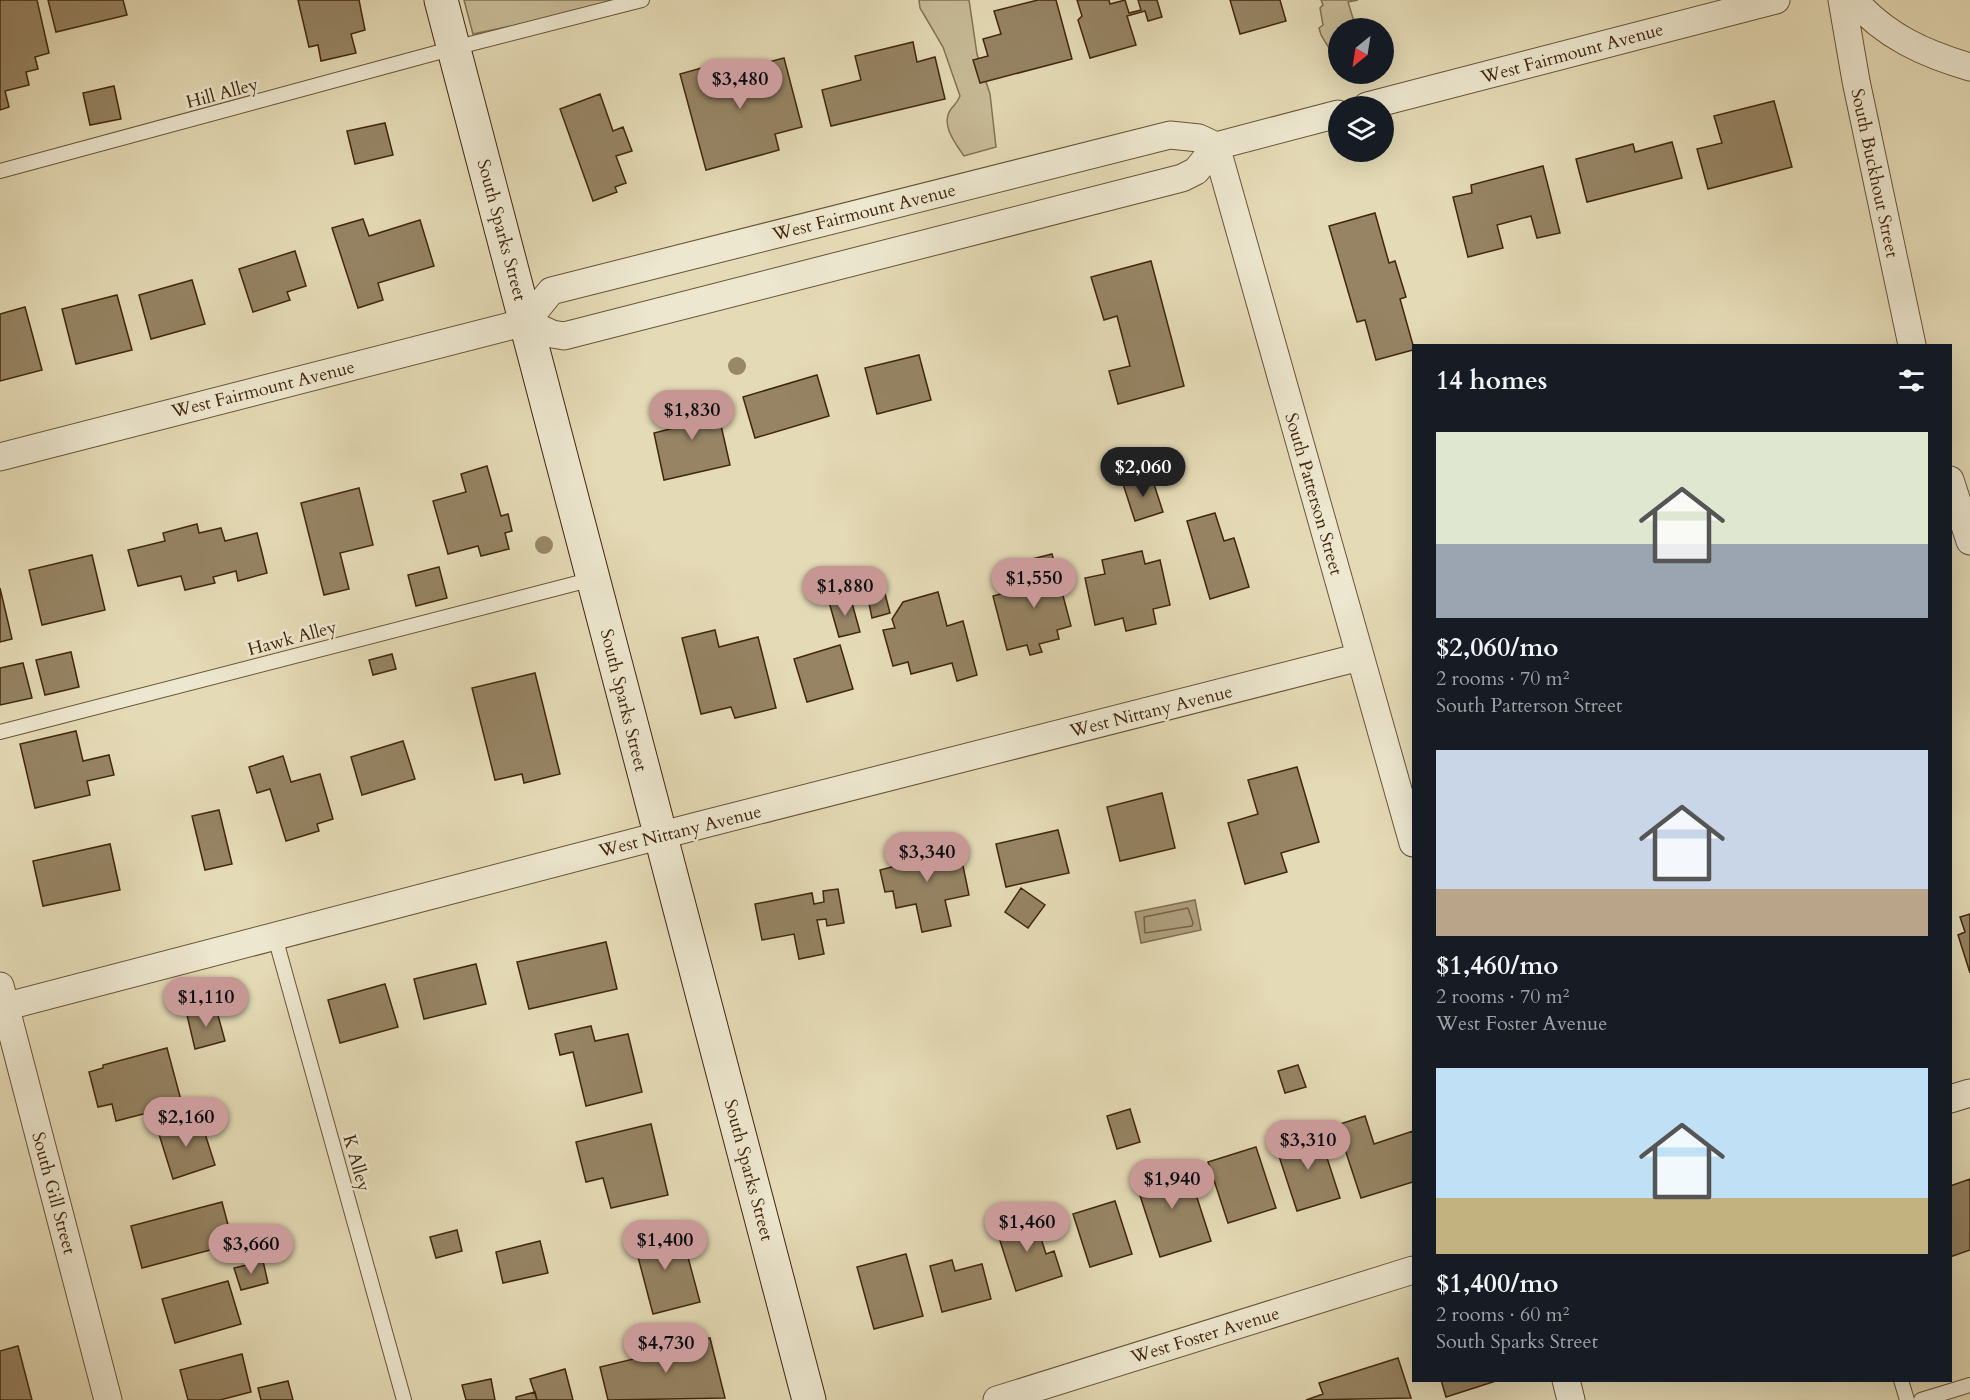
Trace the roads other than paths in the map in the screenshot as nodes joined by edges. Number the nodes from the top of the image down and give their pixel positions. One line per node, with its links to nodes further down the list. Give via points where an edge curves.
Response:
1 (441, 0): 6 (street, South Sparks Street)
2 (642, 0): 6 (lane, Hill Alley)
3 (1776, 0): 8 (street, West Fairmount Avenue)
4 (1842, 0): 13 (street, South Buckhout Street)
5 (1854, 0): 7 (street, via 1869,18 1901,40)
6 (454, 48): 11 (lane, Hill Alley); 12 (street, South Sparks Street)
7 (1970, 67)
8 (1394, 99)
9 (1328, 117): 10 (street)
10 (1216, 146): 12 (street, West Fairmount Avenue, via 1199,138 1170,135 551,291); 12 (street, via 1196,171 1182,178 564,336); 18 (street, South Patterson Street)
11 (0, 171)
12 (526, 322): 14 (street, West Fairmount Avenue); 17 (street, South Sparks Street)
13 (1912, 344)
14 (0, 457)
15 (1952, 486): 16 (street)
16 (1970, 542)
17 (593, 579): 19 (lane, Hawk Alley); 20 (street, South Sparks Street)
18 (1360, 657): 20 (street, West Nittany Avenue); 21 (street, South Patterson Street)
19 (0, 732)
20 (660, 836): 22 (street, West Nittany Avenue); 32 (street, South Sparks Street)
21 (1412, 839)
22 (275, 937): 23 (street, West Nittany Avenue); 31 (lane, K Alley)
23 (2, 1000): 30 (street, South Gill Street)
24 (1970, 1093): 25 (street)
25 (1952, 1098)
26 (1412, 1270): 33 (street, West Foster Avenue)
27 (1566, 1382): 34 (street)
28 (1902, 1382): 35 (lane)
29 (1970, 1384): 36 (lane)
30 (108, 1400)
31 (404, 1400)
32 (810, 1400)
33 (997, 1400)
34 (1571, 1400)
35 (1907, 1400)
36 (1921, 1400)

